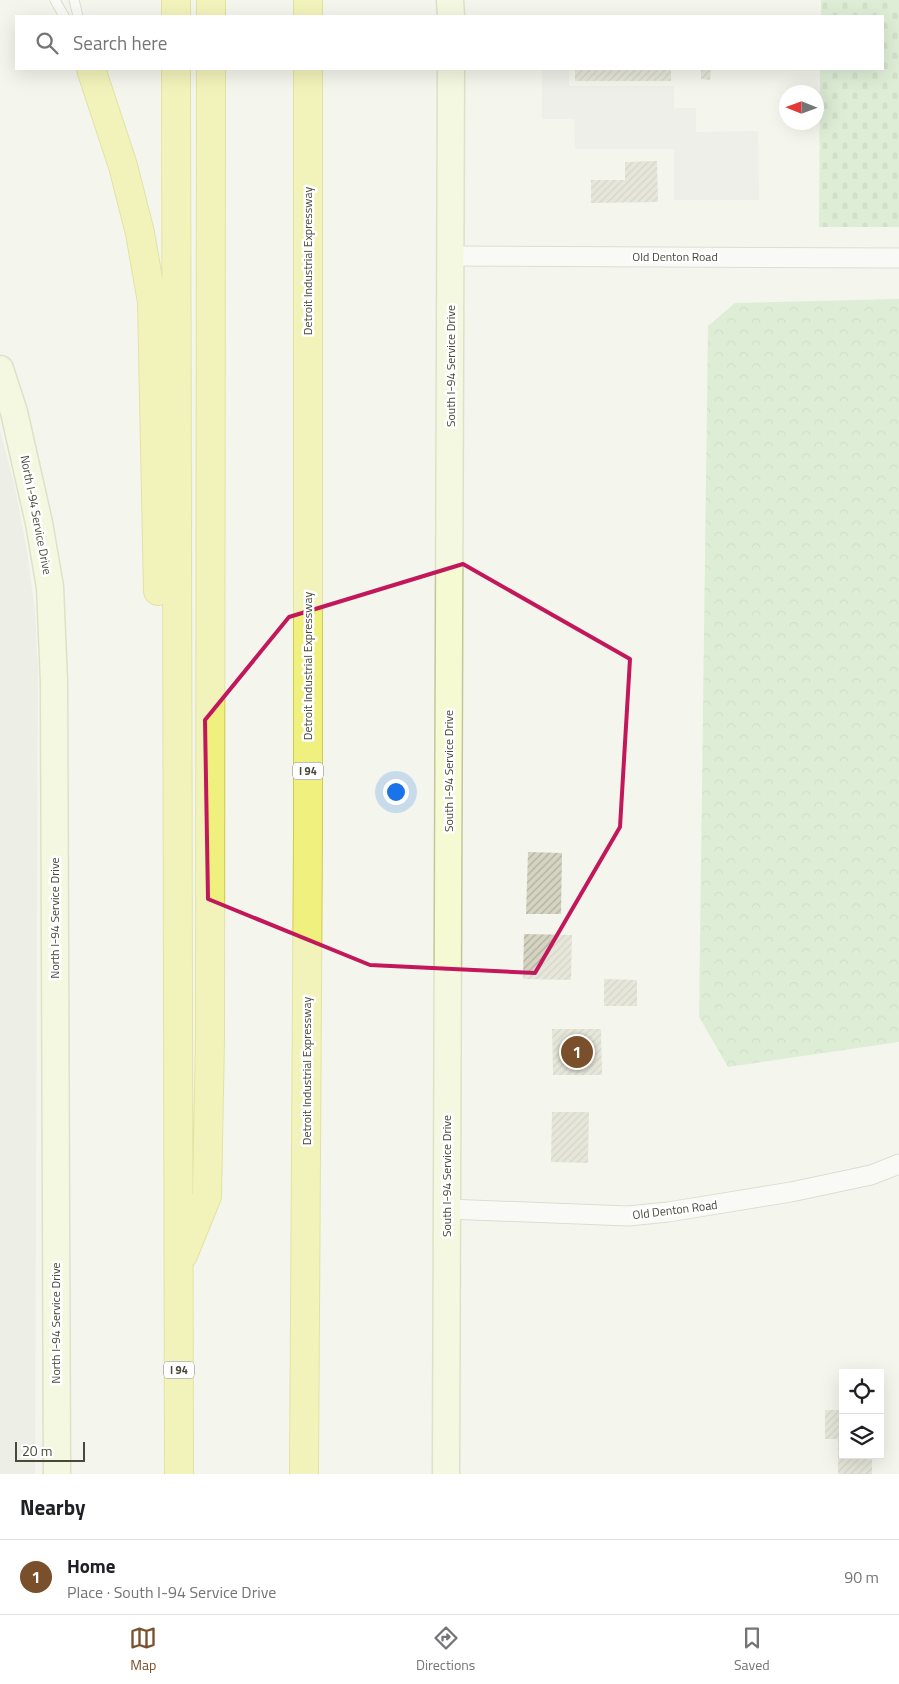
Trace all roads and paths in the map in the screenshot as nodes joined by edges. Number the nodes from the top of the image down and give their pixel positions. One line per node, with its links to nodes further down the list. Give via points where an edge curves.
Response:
1 (55, 0): 7 (lane)
2 (74, 0): 8 (lane)
3 (176, 0): 9 (highway)
4 (211, 0): 10 (highway)
5 (308, 0): 11 (highway)
6 (450, 0): 12 (street)
7 (63, 15)
8 (78, 15)
9 (176, 15)
10 (212, 15)
11 (308, 15)
12 (450, 15)
13 (91, 70): 22 (highway, via 123,166 140,233 152,302 162,938)
14 (176, 70): 22 (highway, I 94)
15 (211, 70): 24 (highway, I 94, via 207,1196)
16 (308, 70): 27 (highway, Detroit Industrial Expressway / I 94)
17 (451, 70): 18 (street, South I-94 Service Drive)
18 (451, 256): 19 (street, Old Denton Road); 23 (street, South I-94 Service Drive)
19 (899, 258)
20 (0, 369): 25 (street, North I-94 Service Drive, via 14,412 35,505 51,597)
21 (899, 1164): 23 (street, Old Denton Road, via 871,1175 791,1192 628,1216)
22 (177, 1172): 24 (highway, I 94)
23 (447, 1209): 28 (street, South I-94 Service Drive)
24 (178, 1265): 26 (highway, I 94)
25 (57, 1474)
26 (179, 1474)
27 (304, 1474)
28 (446, 1474)

